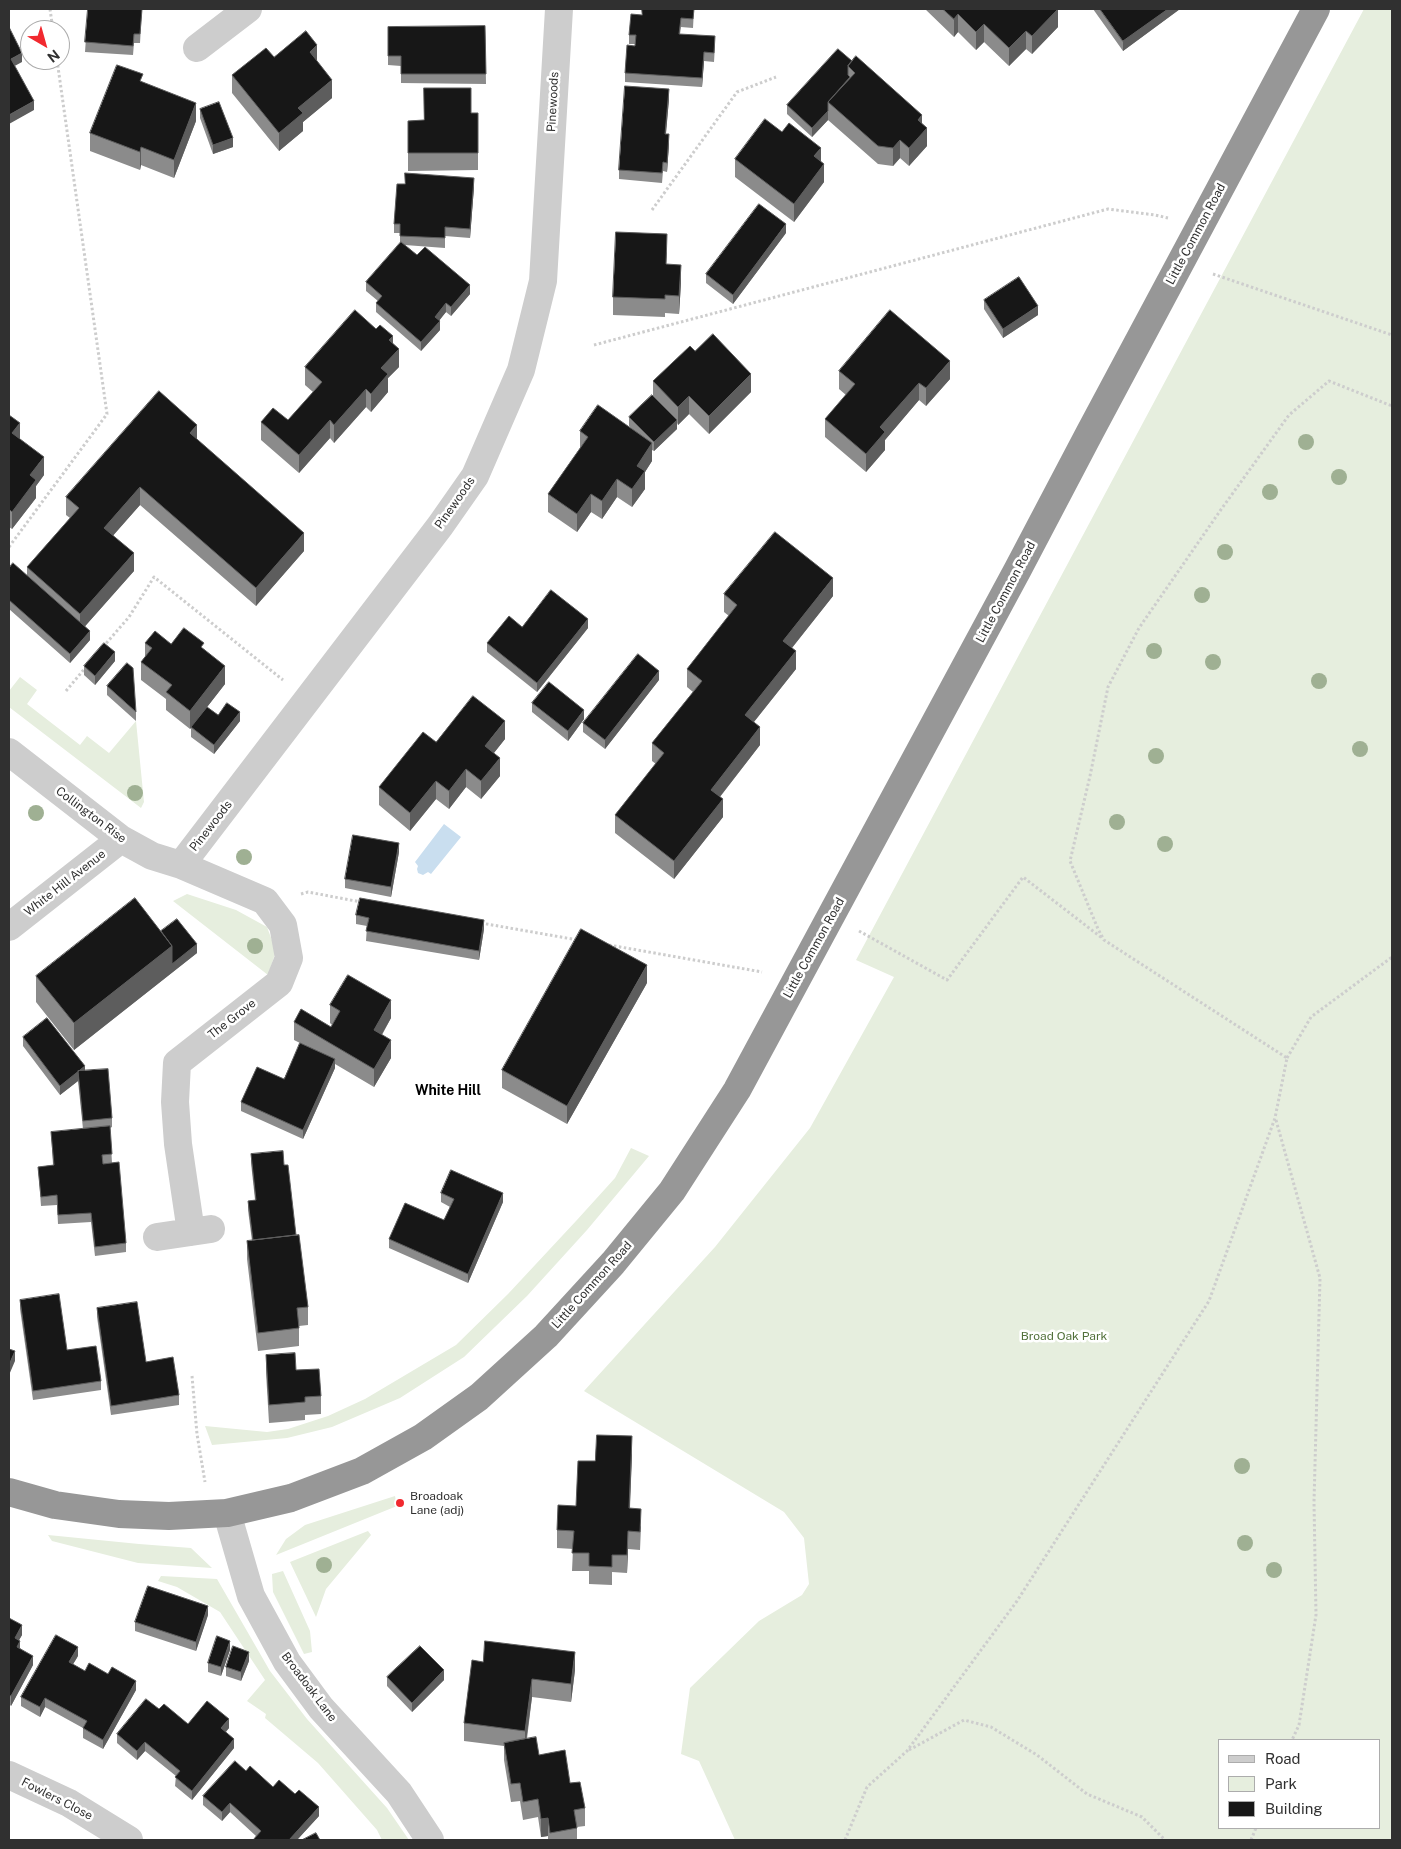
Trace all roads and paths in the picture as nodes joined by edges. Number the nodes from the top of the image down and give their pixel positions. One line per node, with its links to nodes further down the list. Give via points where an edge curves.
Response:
1 (559, 9): 17 (street, Pinewoods, via 543,281 521,370 475,476)
2 (1316, 9): 9 (highway, Little Common Road)
3 (241, 11): 4 (street)
4 (197, 48)
5 (58, 70): 13 (path, via 107,414)
6 (776, 77): 7 (path, via 737,92)
7 (652, 210)
8 (1155, 215): 11 (path, via 1108,209)
9 (1181, 264): 10 (path); 23 (highway, Little Common Road)
10 (1392, 335)
11 (594, 345)
12 (1392, 406): 26 (path, via 1329,381 1289,415 1139,628 1108,687 1070,862)
13 (9, 547)
14 (97, 654): 17 (path, via 129,616 154,577)
15 (91, 661): 16 (path)
16 (66, 691)
17 (308, 700): 20 (street, Pinewoods)
18 (9, 752): 19 (street, Collington Rise)
19 (120, 839): 20 (street, Collington Rise, via 152,856); 25 (street, White Hill Avenue)
20 (181, 864): 21 (street, The Grove)
21 (265, 901): 22 (path, via 308,892); 33 (street, The Grove, via 283,925 289,958 279,983 177,1063 178,1144 201,1231)
22 (367, 903)
23 (832, 916): 26 (path, via 947,980 1023,877); 30 (highway, Little Common Road)
24 (475, 922): 27 (path)
25 (9, 927)
26 (1104, 940): 31 (path)
27 (582, 941)
28 (602, 944): 30 (path)
29 (1392, 957): 31 (path, via 1311,1017)
30 (798, 979): 36 (highway, Little Common Road, via 736,1090 672,1191 613,1263 546,1336 479,1397 423,1437 362,1470 291,1498)
31 (1287, 1058): 32 (path)
32 (1275, 1118): 37 (path, via 1320,1278 1314,1502 1316,1615 1298,1725); 38 (path, via 1209,1301 1017,1601)
33 (157, 1237)
34 (192, 1376): 36 (path, via 197,1434)
35 (9, 1492): 36 (highway, Little Common Road, via 55,1505 119,1514)
36 (218, 1514): 41 (street, Broadoak Lane, via 252,1596 287,1662 321,1708 399,1793)
37 (1292, 1739)
38 (908, 1751): 42 (path, via 867,1786); 43 (path, via 964,1720 991,1727 1037,1755 1087,1794 1142,1817)
39 (9, 1775): 40 (street, Fowlers Close, via 69,1803)
40 (129, 1840)
41 (430, 1840)
42 (844, 1840)
43 (1164, 1840)

